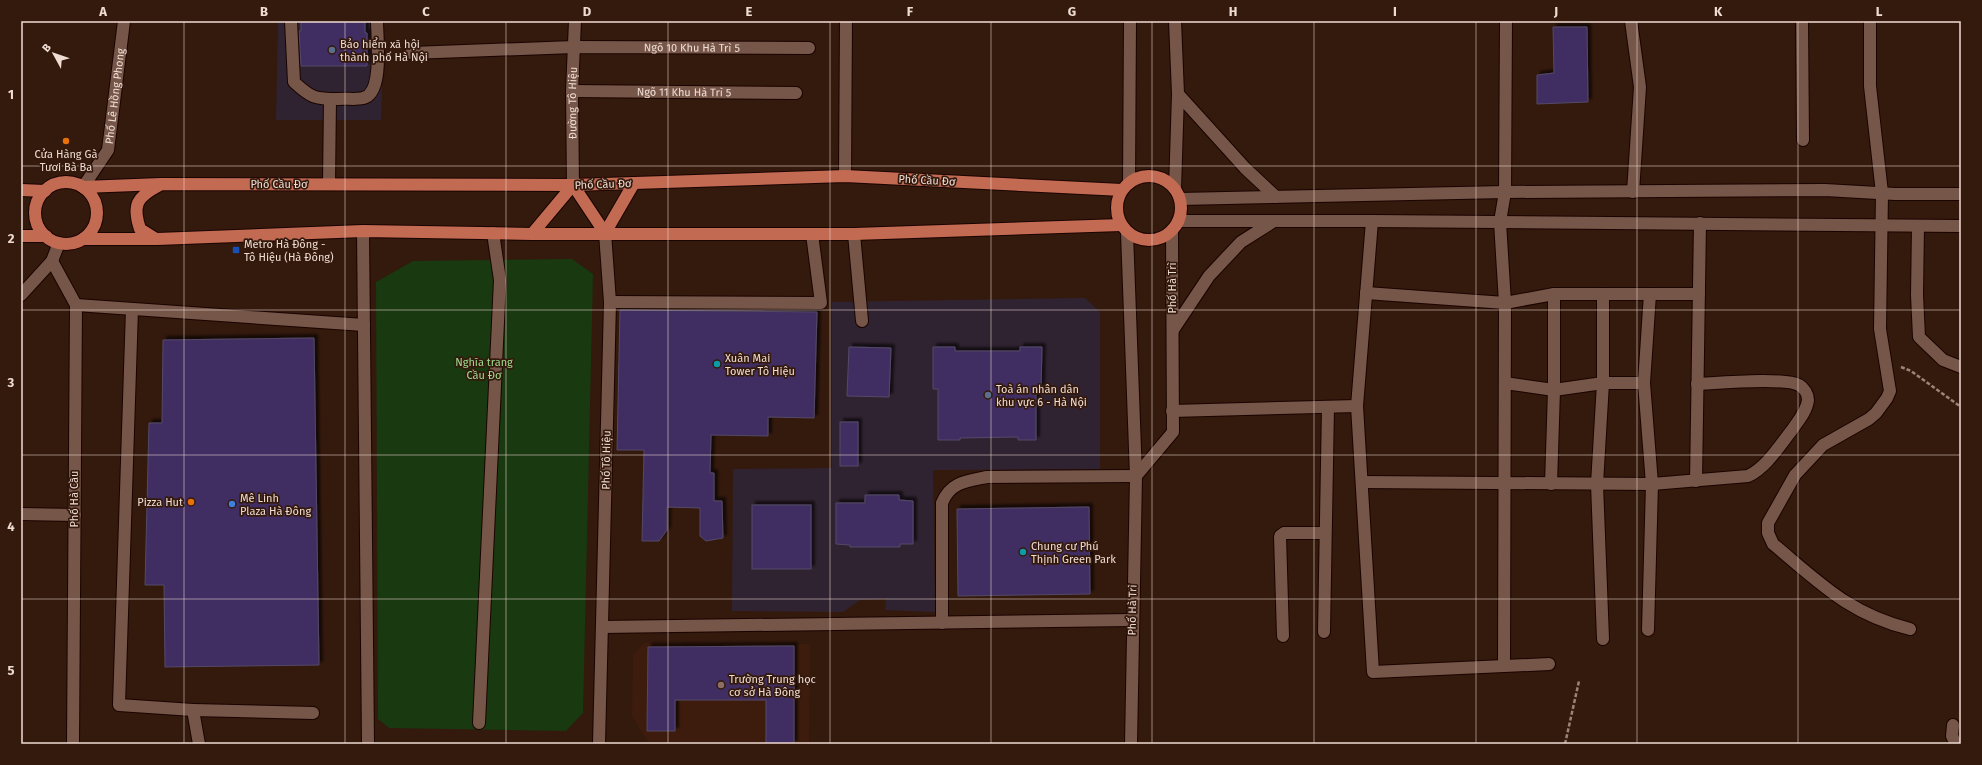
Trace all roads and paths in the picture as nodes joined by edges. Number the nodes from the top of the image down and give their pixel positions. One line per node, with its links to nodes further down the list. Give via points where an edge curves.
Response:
1 (124, 21): 26 (street, Phố Lê Hồng Phong, via 108,150)
2 (290, 21): 18 (street, via 294,82 314,98)
3 (378, 21): 18 (street, via 377,80 373,91 364,98)
4 (575, 21): 12 (street, Đường Tô Hiệu)
5 (846, 21): 20 (street)
6 (1130, 21): 25 (street)
7 (1175, 21): 17 (street)
8 (1506, 21): 29 (street)
9 (1630, 21): 30 (street, via 1640,87)
10 (1802, 21): 19 (street)
11 (1870, 21): 31 (street, via 1870,86)
12 (574, 47): 13 (street, Ngõ 10 Khu Hà Trì 5); 14 (street, Ngõ 10 Khu Hà Trì 5); 15 (street, Đường Tô Hiệu)
13 (809, 48)
14 (411, 53)
15 (572, 91): 16 (street, Ngõ 11 Khu Hà Trì 5); 24 (street, Đường Tô Hiệu)
16 (796, 93)
17 (1178, 94): 32 (street); 34 (street, via 1245,168)
18 (330, 99): 23 (street)
19 (1803, 140)
20 (845, 176): 21 (main road, Phố Cầu Đơ); 25 (main road, Phố Cầu Đơ)
21 (634, 183): 24 (main road, Phố Cầu Đơ); 46 (main road)
22 (161, 184): 23 (main road, Phố Cầu Đơ); 26 (main road, Phố Cầu Đơ); 53 (main road, via 142,194 138,202 136,219 140,229)
23 (329, 184): 24 (main road, Phố Cầu Đơ)
24 (574, 185): 46 (main road, Phố Tô Hiệu); 47 (main road)
25 (1126, 186): 32 (main road, via 1137,178 1157,177 1167,182); 43 (main road, via 1116,207 1117,216)
26 (83, 188): 28 (main road, via 74,183 63,183 53,185); 52 (main road, via 91,194 97,214 90,233)
27 (21, 190): 28 (main road)
28 (45, 191): 51 (main road, via 36,209 36,219)
29 (1505, 192): 30 (street); 34 (street); 37 (street)
30 (1633, 192): 31 (street, via 1825,190)
31 (1884, 193): 33 (street); 40 (street)
32 (1177, 194): 34 (street); 39 (main road, via 1181,210)
33 (1961, 194)
34 (1276, 197)
35 (1274, 221): 36 (street); 39 (street); 68 (street, via 1240,242 1209,276)
36 (1372, 221): 37 (street); 56 (street)
37 (1500, 222): 38 (street); 63 (street)
38 (1700, 223): 40 (street); 60 (street)
39 (1175, 226): 43 (main road, via 1165,236 1145,241); 68 (street, Phố Hà Trì)
40 (1883, 226): 42 (street); 69 (street, via 1880,329)
41 (1961, 226): 42 (street)
42 (1916, 227): 70 (street, via 1919,337 1944,360)
43 (1124, 229): 49 (main road); 80 (street, Phố Hà Trì)
44 (363, 231): 45 (main road); 53 (main road); 67 (street)
45 (493, 233): 47 (main road); 103 (street, via 500,280)
46 (605, 233): 47 (main road); 48 (main road); 62 (street, Phố Tô Hiệu)
47 (532, 234)
48 (812, 234): 49 (main road); 62 (street, via 821,303)
49 (854, 234): 66 (street)
50 (21, 236): 51 (main road)
51 (46, 236): 54 (main road)
52 (83, 239): 53 (main road); 54 (main road, via 74,243)
53 (157, 239)
54 (60, 243): 55 (street)
55 (52, 261): 61 (street); 64 (street, Phố Hà Cầu)
56 (1366, 293): 63 (street); 76 (street)
57 (1554, 294): 58 (street); 63 (street); 75 (street)
58 (1603, 294): 59 (street); 72 (street)
59 (1650, 294): 60 (street); 73 (street)
60 (1699, 294): 74 (street)
61 (21, 295)
62 (610, 302): 92 (street, Phố Tô Hiệu)
63 (1505, 303): 71 (street)
64 (76, 305): 65 (street); 88 (street, Phố Hà Cầu)
65 (132, 309): 67 (street); 101 (street, via 118,705)
66 (862, 321)
67 (364, 325): 107 (street)
68 (1172, 330): 79 (street, Phố Hà Trì)
69 (1886, 359): 78 (path, via 1911,371); 93 (street, via 1890,391 1887,398 1869,419 1823,445 1811,456 1795,475 1770,517 1768,532 1773,544 1841,600 1887,623)
70 (1961, 367)
71 (1505, 383): 75 (street); 83 (street)
72 (1602, 383): 73 (street); 75 (street); 85 (street)
73 (1644, 383): 86 (street)
74 (1698, 384): 81 (street); 81 (street, via 1785,382 1800,386 1808,399 1804,413 1760,468 1748,476)
75 (1554, 390): 84 (street)
76 (1357, 406): 77 (street); 82 (street)
77 (1328, 407): 79 (street); 89 (street)
78 (1961, 407)
79 (1172, 411): 80 (street, Phố Hà Trì, via 1173,432)
80 (1136, 476): 90 (street, Phố Hà Trì); 91 (street, via 987,477 952,487 942,503)
81 (1696, 481): 86 (street)
82 (1362, 482): 83 (street); 99 (street, via 1373,672)
83 (1504, 484): 84 (street); 99 (street)
84 (1551, 484): 85 (street)
85 (1597, 484): 86 (street); 97 (street)
86 (1652, 484): 94 (street)
87 (21, 514): 88 (street)
88 (74, 515): 105 (street, Phố Hà Cầu)
89 (1325, 533): 95 (street); 96 (street, via 1284,533 1280,536)
90 (1132, 620): 91 (street); 109 (street, Phố Hà Trì)
91 (942, 623): 92 (street)
92 (602, 628): 108 (street, Phố Tô Hiệu)
93 (1910, 629)
94 (1648, 630)
95 (1324, 632)
96 (1283, 636)
97 (1602, 639)
98 (1549, 664): 99 (street)
99 (1504, 665)
100 (1579, 681): 110 (path)
101 (193, 710): 102 (street); 106 (street)
102 (313, 713)
103 (479, 723)
104 (1953, 725): 111 (street, via 1952,736)
105 (73, 744)
106 (199, 744)
107 (368, 744)
108 (599, 744)
109 (1131, 744)
110 (1565, 744)
111 (1956, 744)

